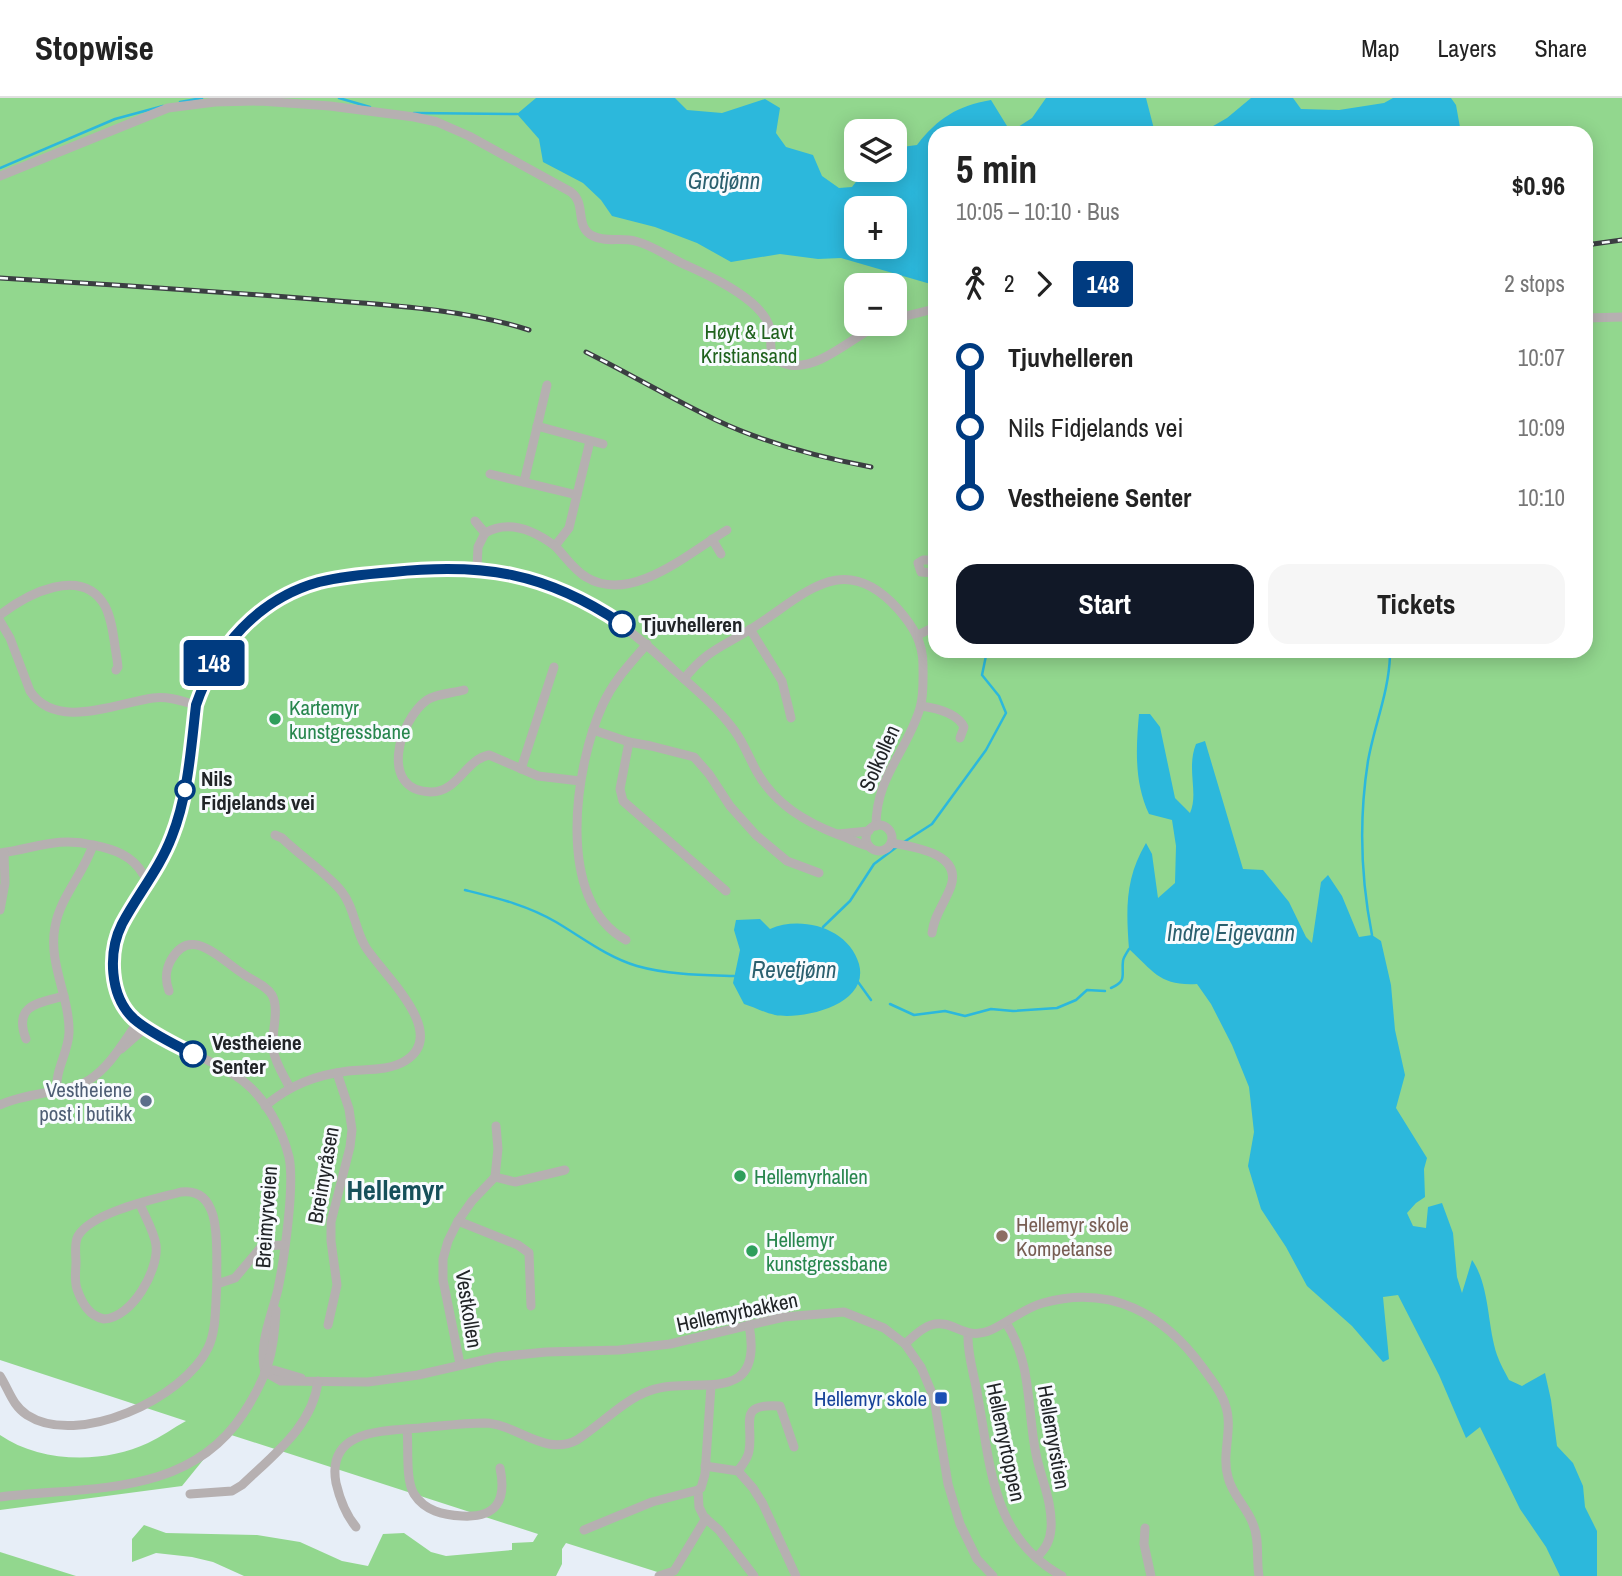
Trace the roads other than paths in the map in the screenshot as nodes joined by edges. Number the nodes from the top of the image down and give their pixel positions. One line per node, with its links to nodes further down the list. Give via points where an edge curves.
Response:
1 (0, 176): 6 (street, via 181,105 290,102 414,117 462,132 571,192 579,201 582,224 591,235 653,247 747,299 766,319 771,333 769,349 785,364 812,362)
2 (928, 310): 3 (street)
3 (907, 316)
4 (1622, 317): 5 (street)
5 (1593, 318)
6 (861, 336)
7 (547, 386): 8 (street)
8 (537, 426): 9 (street); 12 (street)
9 (590, 440): 10 (street); 13 (street)
10 (603, 444)
11 (490, 474): 12 (street)
12 (524, 482): 13 (street)
13 (577, 495): 18 (street, via 569,528)
14 (475, 521): 16 (street)
15 (727, 530): 17 (street)
16 (485, 533): 18 (street, via 501,527 523,529); 21 (street, via 478,547)
17 (712, 539): 18 (street, via 654,575 618,586 584,576); 19 (street)
18 (555, 547)
19 (721, 554)
20 (928, 560): 22 (street, via 918,563 921,572)
21 (477, 569): 28 (street, Breimyrveien, via 531,579 568,593 611,616); 33 (street, Breimyrveien, via 343,577 296,590 260,611 234,636 213,665)
22 (928, 573)
23 (0, 615): 30 (street, via 55,587 85,588 105,607 116,649)
24 (0, 621): 33 (street, via 30,691 46,706 93,712 162,698)
25 (750, 629): 27 (street, via 809,589 841,580 875,589); 31 (street, via 713,650); 35 (street, via 782,681)
26 (928, 630): 27 (street)
27 (918, 635): 34 (street, Solkollen, via 923,659)
28 (647, 644): 31 (street, Breimyrveien); 36 (street, via 614,683)
29 (554, 667): 39 (street)
30 (116, 670)
31 (684, 680): 42 (street, Breimyrveien, via 733,728 762,780 780,801 808,822)
32 (464, 690): 39 (street, via 429,698 412,717 398,749 401,774 415,787 435,792 450,786 484,756 495,756)
33 (196, 705): 56 (street, Breimyrveien, via 186,785 172,838 115,943 118,993)
34 (921, 706): 37 (street, Solkollen, via 960,721 964,727); 41 (street, Solkollen, via 883,784)
35 (791, 718)
36 (593, 730): 38 (street); 40 (street)
37 (960, 738)
38 (629, 742): 48 (street, via 694,757 756,835 787,861); 50 (street, via 620,789 623,801)
39 (521, 769): 40 (street)
40 (580, 781): 53 (street, via 580,874 599,914 611,931)
41 (872, 828): 42 (street, Breimyrveien); 44 (street, via 884,826 890,831); 46 (street, via 866,838)
42 (837, 834): 46 (street, Breimyrveien)
43 (275, 835): 59 (street, via 344,894 363,943 420,1023 417,1048 403,1063)
44 (891, 843): 46 (street, via 879,851); 52 (street, via 928,851 951,869 952,884 935,916)
45 (93, 845): 47 (street, via 50,842); 49 (street, via 125,856); 55 (street, via 55,925 54,955)
46 (869, 846)
47 (2, 853): 51 (street, via 5,883)
48 (819, 873)
49 (143, 874)
50 (726, 891)
51 (0, 911)
52 (932, 933)
53 (626, 940)
54 (169, 991): 61 (street, via 169,963 178,950 194,945 213,951 268,990 274,1000 274,1052)
55 (64, 996): 57 (street, via 26,1010 22,1018); 58 (street, via 69,1036)
56 (142, 1025): 60 (street, via 90,1080); 64 (street, Breimyrveien, via 240,1079)
57 (26, 1039)
58 (63, 1062): 60 (street); 62 (street)
59 (337, 1073): 61 (street); 74 (street, Breimyråsen, via 352,1130 331,1222 337,1284)
60 (69, 1087): 62 (street)
61 (290, 1088): 64 (street)
62 (57, 1090): 63 (street)
63 (0, 1105)
64 (265, 1105): 70 (street, Breimyrveien, via 290,1161)
65 (496, 1125): 67 (street)
66 (565, 1170): 67 (street, via 515,1182)
67 (495, 1177): 69 (street, Vestkollen)
68 (140, 1204): 68 (street, via 103,1217 78,1237 76,1286 98,1318 110,1319 123,1311 154,1268 156,1241); 71 (street, via 187,1192 205,1199 215,1223)
69 (458, 1221): 72 (street, via 529,1253); 78 (street, Vestkollen, via 448,1241 443,1269)
70 (284, 1245): 71 (street, via 262,1246 235,1278); 79 (street, Breimyrveien, via 265,1343)
71 (217, 1284): 80 (street, via 214,1329 202,1358 173,1388 134,1411 91,1423 43,1422 14,1403)
72 (531, 1306)
73 (1006, 1323): 76 (street); 95 (street, Hellemyrstien, via 1025,1377 1035,1453 1049,1508 1048,1546); 103 (street, via 1041,1304 1088,1298 1129,1306 1176,1335 1226,1405 1226,1470 1254,1525)
74 (328, 1325)
75 (749, 1325): 77 (street, Hellemyrbakken, via 844,1312 884,1328); 78 (street, Hellemyrbakken, via 636,1349 529,1353); 82 (street, via 752,1348 744,1370 733,1381)
76 (968, 1334): 77 (street, via 934,1324); 95 (street, Hellemyrtoppen, via 998,1502 1013,1530)
77 (905, 1344): 100 (street, Hellemyrbakken, via 934,1398 948,1484 960,1524 977,1559)
78 (460, 1364): 81 (street, Hellemyrbakken, via 368,1382)
79 (265, 1372): 81 (street, Hellemyrbakken, via 281,1381); 90 (street, Breimyrveien, via 231,1431 183,1468 130,1484)
80 (0, 1376)
81 (318, 1381): 89 (street, via 306,1418 242,1485 232,1491)
82 (711, 1386): 83 (street, via 650,1390 565,1445 547,1444 490,1424); 85 (street)
83 (407, 1429): 86 (street, via 411,1488 434,1511 472,1517 488,1513 498,1504 502,1491); 92 (street, via 363,1435 340,1453 335,1470 340,1501)
84 (794, 1447): 87 (street, via 780,1406 757,1408 748,1421 749,1454)
85 (705, 1466): 87 (street); 88 (street)
86 (500, 1468)
87 (738, 1471): 99 (street, via 758,1494)
88 (698, 1490): 91 (street, via 699,1507); 94 (street, via 652,1502)
89 (190, 1494)
90 (0, 1497)
91 (706, 1518): 96 (street); 98 (street)
92 (356, 1527)
93 (1144, 1528): 102 (street)
94 (584, 1530)
95 (1037, 1557): 101 (street, Hellemyrtoppen)
96 (672, 1575): 97 (street)
97 (659, 1576)
98 (754, 1576)
99 (796, 1576)
100 (993, 1576)
101 (1062, 1576)
102 (1151, 1576)
103 (1259, 1576)

